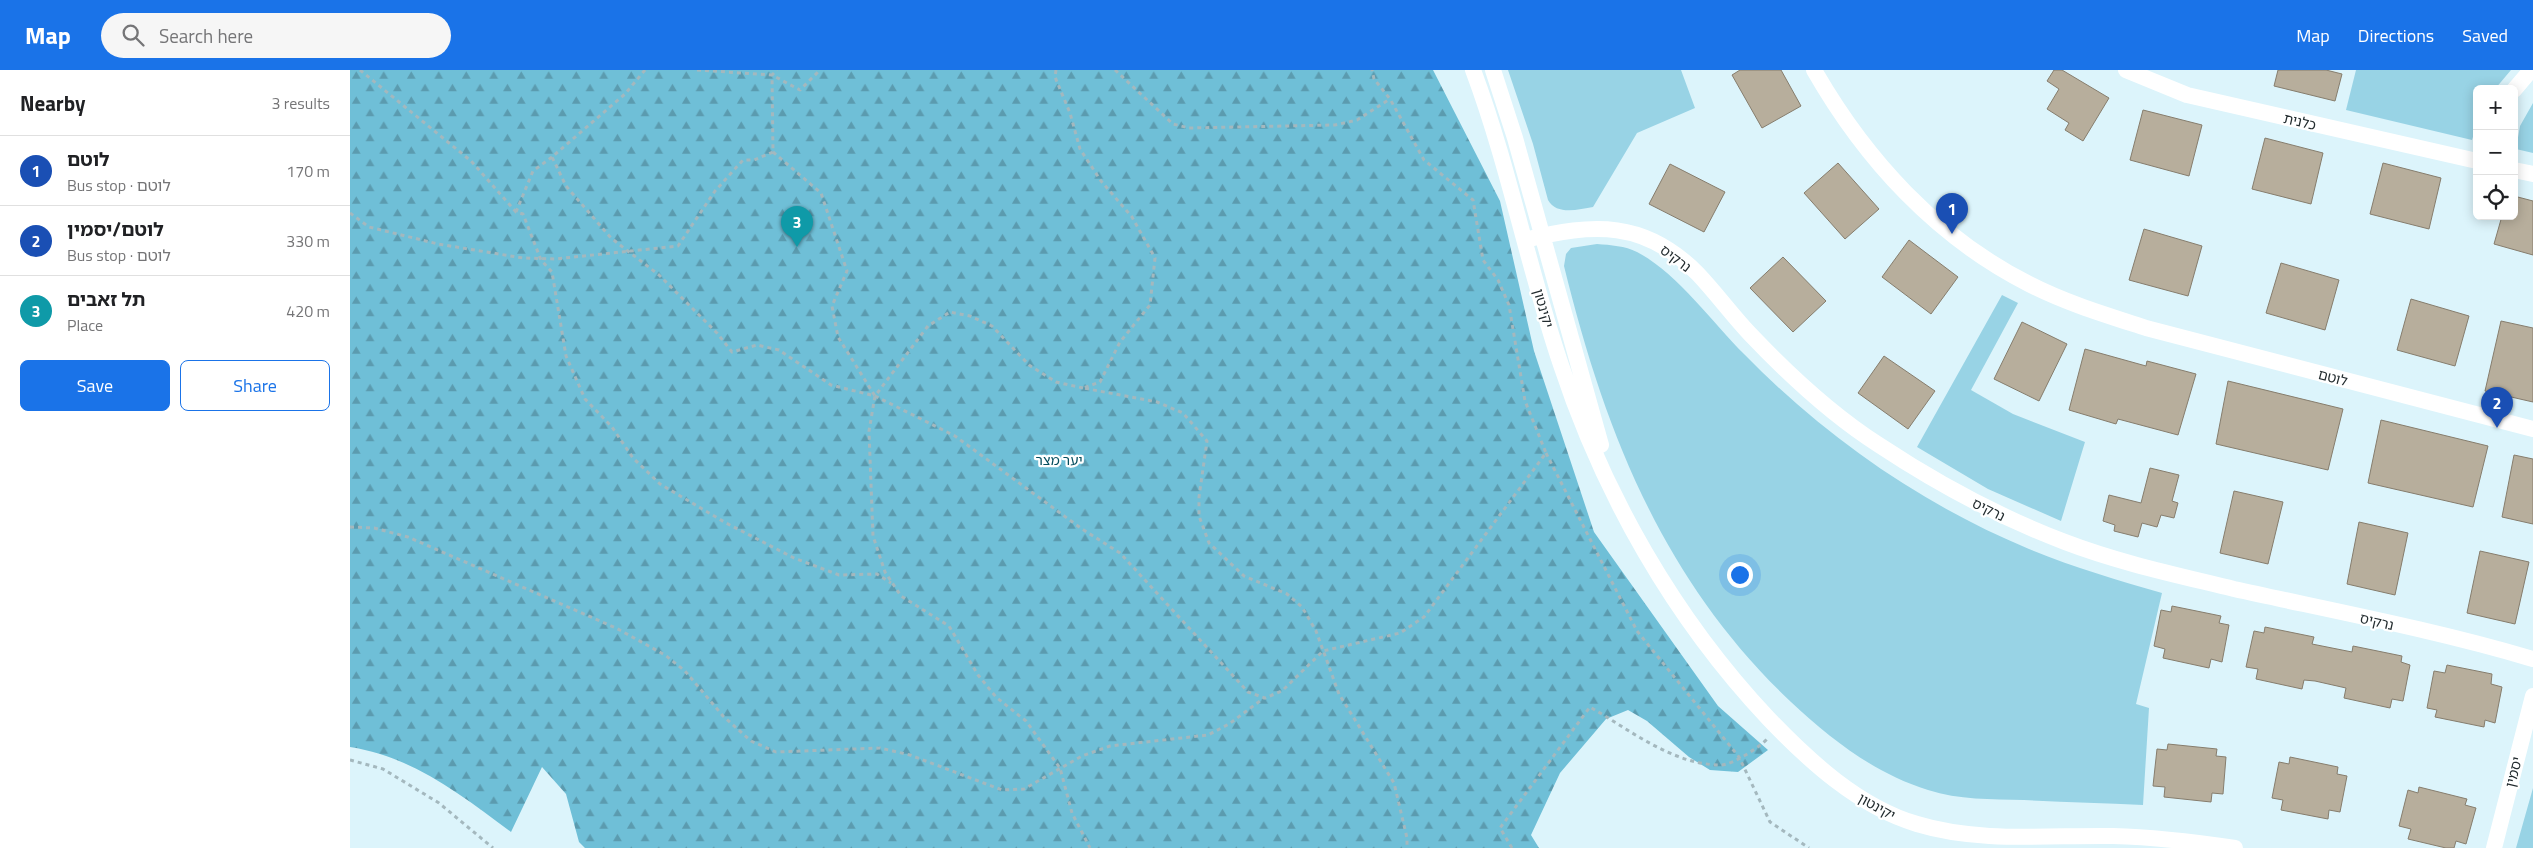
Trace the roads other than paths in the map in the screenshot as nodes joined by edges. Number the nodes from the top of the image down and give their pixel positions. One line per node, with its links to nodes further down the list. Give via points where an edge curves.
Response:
1 (1473, 70): 11 (street, יקינטון)
2 (1493, 70): 10 (street, יקינטון)
3 (1814, 70): 12 (street, לוטם, via 1862,144 1896,184 1934,220 2028,284 2084,308 2146,328)
4 (2126, 70): 7 (street, כלנית, via 2187,95)
5 (2531, 70): 6 (street)
6 (2518, 85)
7 (2473, 161)
8 (2518, 171): 9 (street)
9 (2533, 174)
10 (1543, 236): 11 (street, נרקיס); 13 (street, יקינטון, via 1605,457); 14 (street, נרקיס, via 1570,230 1610,229 1638,235 1664,247 1697,273 1750,334 1832,410 1920,472 2015,522 2081,547 2166,573 2446,636)
11 (1525, 240): 13 (street, יקינטון, via 1574,404)
12 (2533, 429)
13 (1637, 538): 16 (street, יקינטון, via 1701,638 1778,728 1827,773 1890,814 1928,828 1984,835 2147,838)
14 (2533, 659)
15 (2533, 696): 17 (street, יסמין)
16 (2236, 848)
17 (2494, 848)

